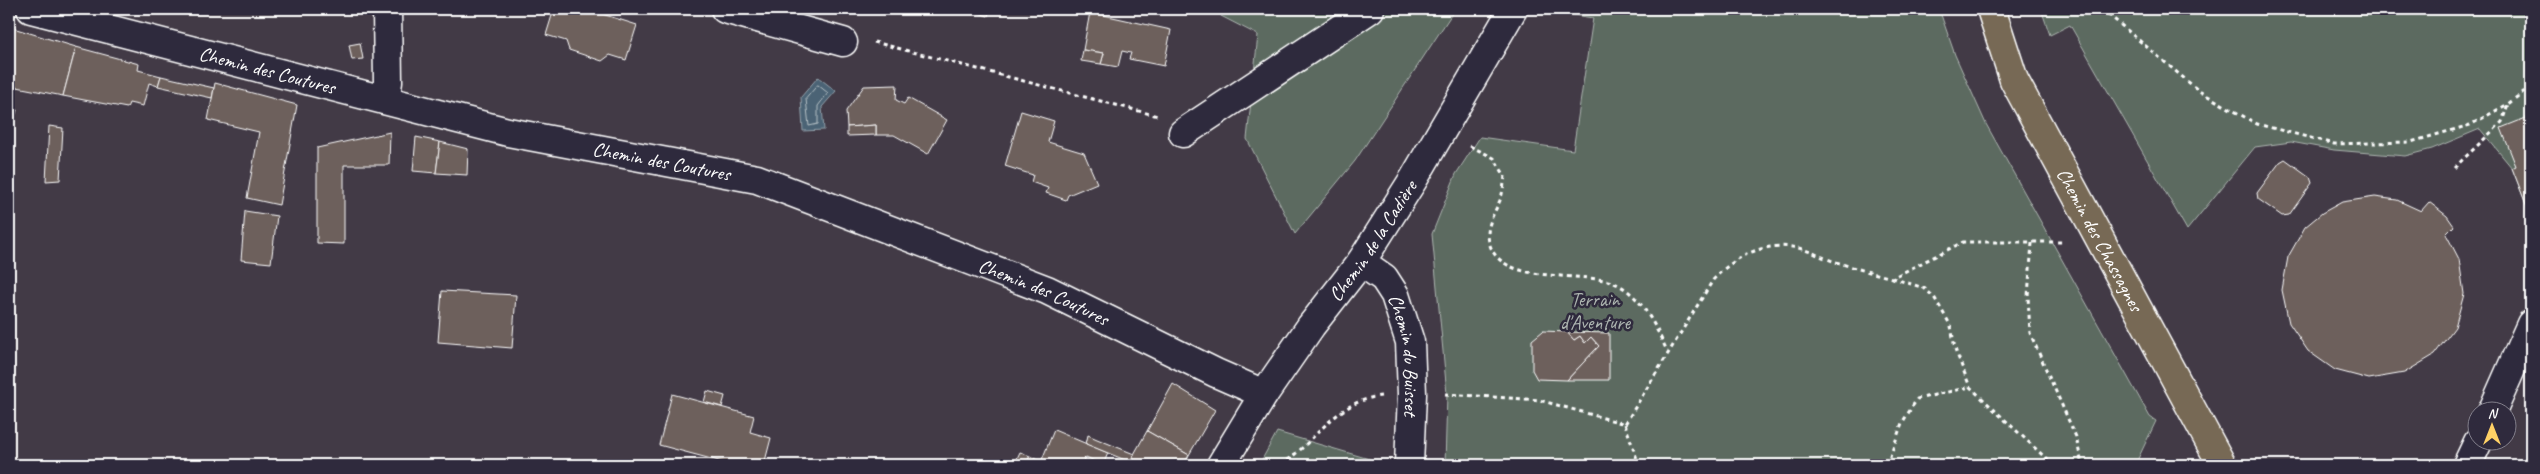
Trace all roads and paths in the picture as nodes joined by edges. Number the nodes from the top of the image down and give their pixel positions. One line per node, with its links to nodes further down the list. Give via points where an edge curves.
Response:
1 (31, 9): 10 (street, Chemin des Coutures)
2 (386, 9): 10 (street, via 388,82)
3 (725, 9): 8 (street)
4 (1370, 9): 13 (street)
5 (1513, 9): 12 (street, Chemin de la Cadière)
6 (1991, 9): 15 (main road, Chemin des Chassagnes, via 2014,80)
7 (2102, 9): 11 (path, via 2199,91 2257,124 2334,144 2410,142 2470,125)
8 (843, 42): 13 (path, via 878,42 1163,117)
9 (2531, 86): 11 (path)
10 (385, 100): 22 (street, Chemin des Coutures, via 508,132 758,179 1047,290)
11 (2508, 104): 14 (path, via 2502,122)
12 (1442, 131): 17 (street, Chemin de la Cadière); 20 (path, via 1494,158 1505,176 1501,198 1489,222 1489,243 1502,262 1531,274 1614,283 1635,298 1654,322)
13 (1183, 133)
14 (2454, 168)
15 (2103, 241): 16 (path); 35 (main road, Chemin des Chassagnes)
16 (2032, 243): 18 (path, via 1964,242); 34 (path, via 2028,296 2030,333 2076,437)
17 (1361, 262): 22 (street, Chemin de la Cadière); 30 (street, Chemin du Buisset, via 1384,278 1395,295 1410,342)
18 (1892, 278): 20 (path, via 1793,247 1750,251 1713,280); 21 (path, via 1924,288 1934,297 1951,326 1955,349)
19 (2531, 324): 25 (street)
20 (1668, 352): 26 (path)
21 (1970, 387): 32 (path, via 1917,399 1902,423); 33 (path)
22 (1264, 394): 28 (street, Chemin de la Cadière)
23 (1442, 394): 26 (path, via 1539,400)
24 (1384, 396): 29 (path, via 1351,404)
25 (2496, 402)
26 (1625, 424): 31 (path)
27 (2473, 452): 36 (street)
28 (1221, 465)
29 (1281, 465)
30 (1409, 465)
31 (1639, 465)
32 (1887, 465)
33 (2052, 465)
34 (2082, 465)
35 (2222, 465)
36 (2467, 465)

